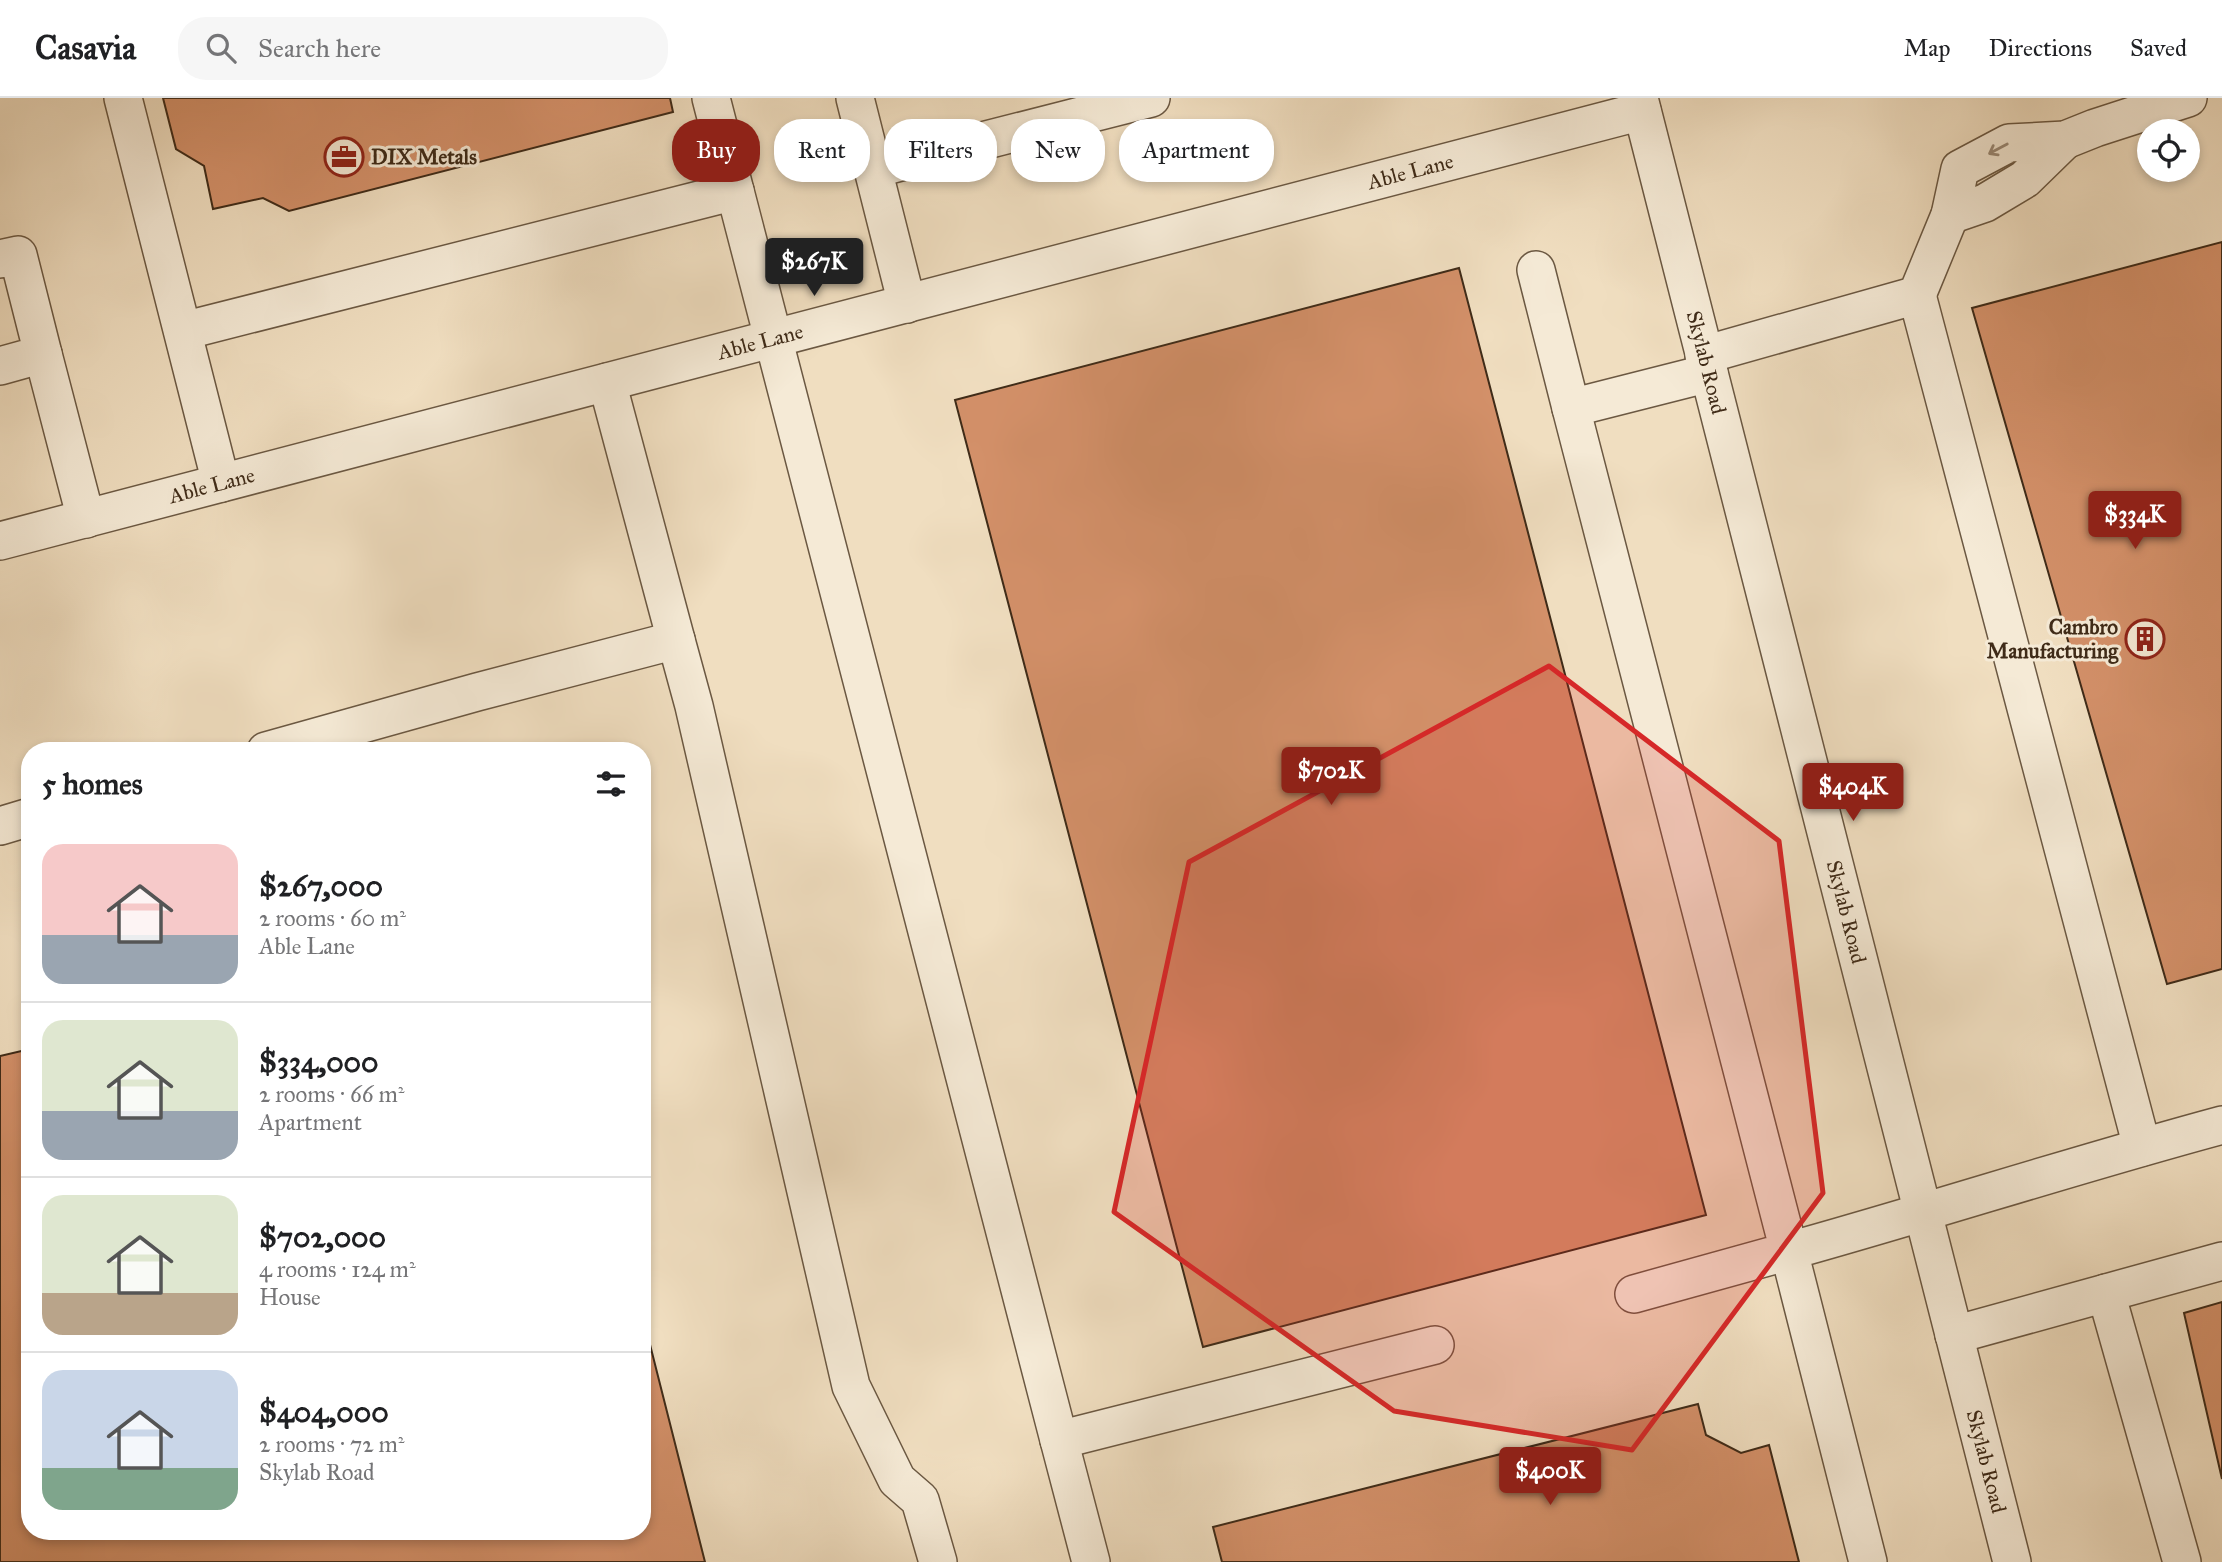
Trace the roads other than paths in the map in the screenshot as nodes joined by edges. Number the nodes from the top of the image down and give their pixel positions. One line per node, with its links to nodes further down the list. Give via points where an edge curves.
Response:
1 (123, 98): 13 (street)
2 (711, 98): 8 (street)
3 (855, 98): 7 (street)
4 (1151, 98): 7 (street)
5 (2188, 98): 11 (street, via 2065,140 2025,179 1985,203 1950,215)
6 (1640, 104): 12 (street, Able Lane); 16 (street, Skylab Road)
7 (873, 169): 12 (street)
8 (735, 191): 13 (street); 14 (street)
9 (0, 259): 15 (street, via 18,255)
10 (1536, 270): 19 (street)
11 (1917, 295): 16 (street); 28 (street)
12 (907, 304): 14 (street, Able Lane)
13 (183, 331): 20 (street)
14 (772, 339): 18 (street, Able Lane); 36 (street)
15 (43, 354): 17 (street); 21 (street)
16 (1706, 364): 19 (street); 29 (street, Skylab Road)
17 (0, 366)
18 (607, 382): 20 (street, Able Lane); 23 (street)
19 (1571, 408): 30 (street)
20 (221, 483): 21 (street, Able Lane)
21 (86, 519): 22 (street, Able Lane)
22 (0, 541)
23 (676, 640): 24 (street); 37 (street, via 851,1386 897,1480 920,1500)
24 (298, 742)
25 (21, 820): 26 (street)
26 (0, 826)
27 (2222, 1125): 28 (street)
28 (2142, 1147): 29 (street)
29 (1923, 1214): 30 (street); 34 (street, Skylab Road)
30 (1788, 1251): 33 (street); 39 (street)
31 (2222, 1261): 32 (street)
32 (2106, 1293): 34 (street); 41 (street)
33 (1634, 1294)
34 (1954, 1335): 40 (street, Skylab Road)
35 (1435, 1345): 36 (street)
36 (1059, 1440): 38 (street)
37 (937, 1562)
38 (1091, 1562)
39 (1868, 1562)
40 (2012, 1562)
41 (2182, 1562)

